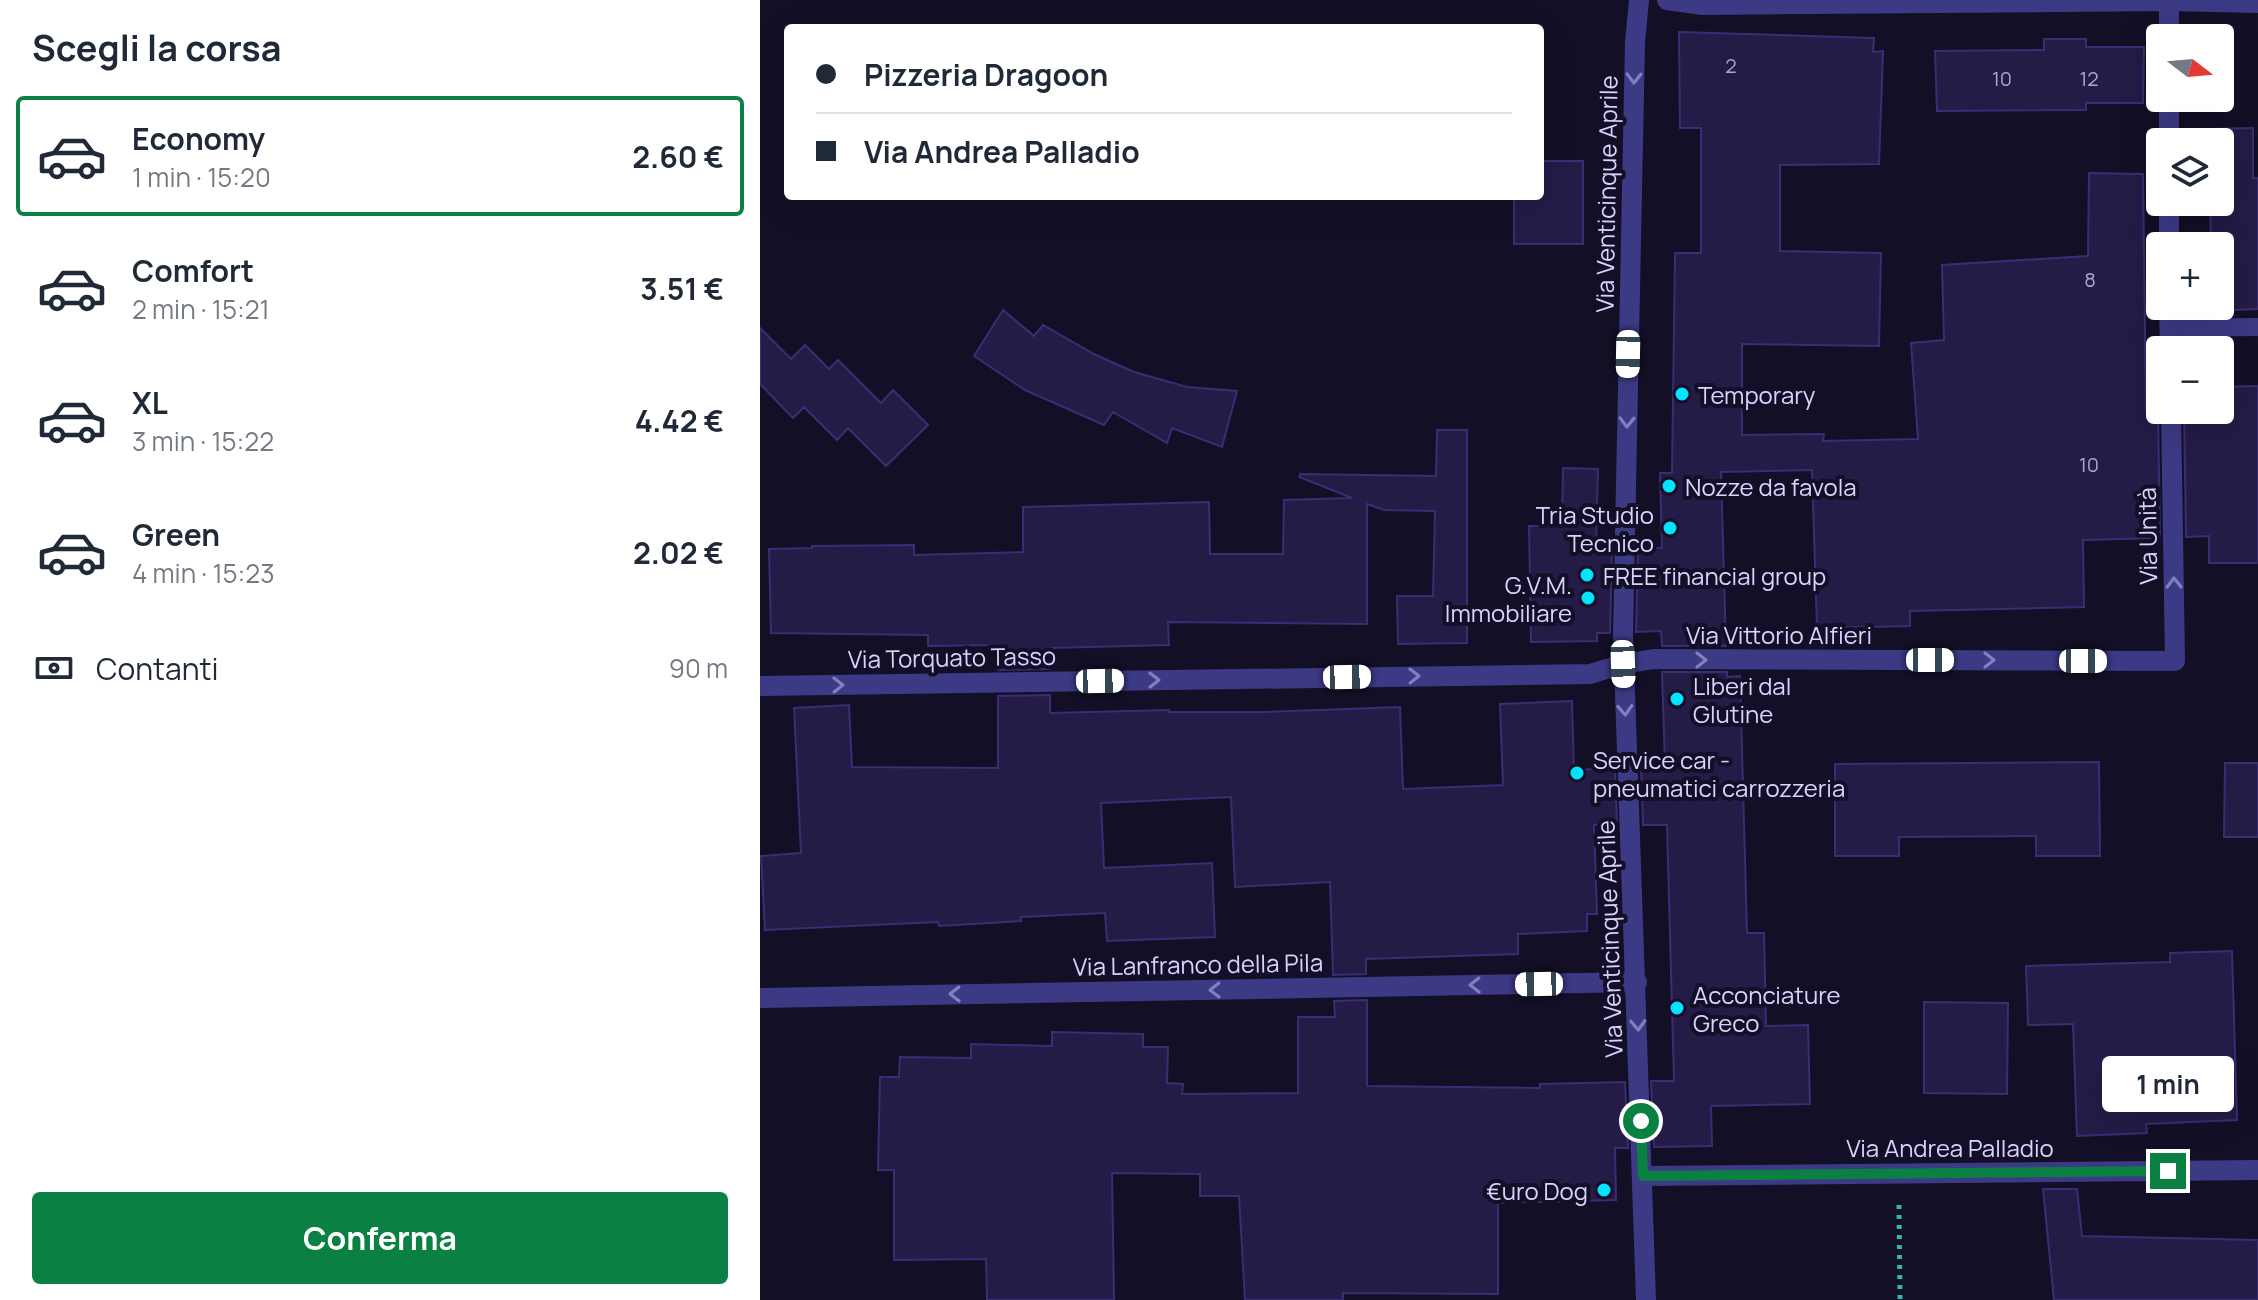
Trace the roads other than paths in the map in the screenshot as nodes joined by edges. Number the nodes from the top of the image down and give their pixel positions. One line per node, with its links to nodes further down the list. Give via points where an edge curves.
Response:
1 (1639, 0): 13 (street, Via Venticinque Aprile, one-way to 13)
2 (1667, 0): 4 (street, via 1703,5)
3 (2169, 0): 4 (street); 5 (street); 6 (street)
4 (1883, 2)
5 (2258, 3)
6 (2169, 24)
7 (2169, 320): 9 (street)
8 (2258, 327): 9 (lane)
9 (2169, 328): 10 (street)
10 (2169, 336)
11 (2171, 424): 12 (street, Via Unità, one-way to 11)
12 (2175, 661): 13 (street, Via Vittorio Alfieri, one-way to 12, via 1654,659)
13 (1623, 664): 14 (street, Via Torquato Tasso, one-way to 13, via 1590,674); 15 (street, Via Venticinque Aprile, one-way to 15)
14 (760, 686)
15 (1637, 982): 16 (street, Via Lanfranco della Pila, one-way to 16); 18 (street, Via Venticinque Aprile, one-way to 18)
16 (760, 998)
17 (2258, 1170): 18 (street, Via Andrea Palladio)
18 (1643, 1176): 19 (street, Via Venticinque Aprile)
19 (1646, 1300)

